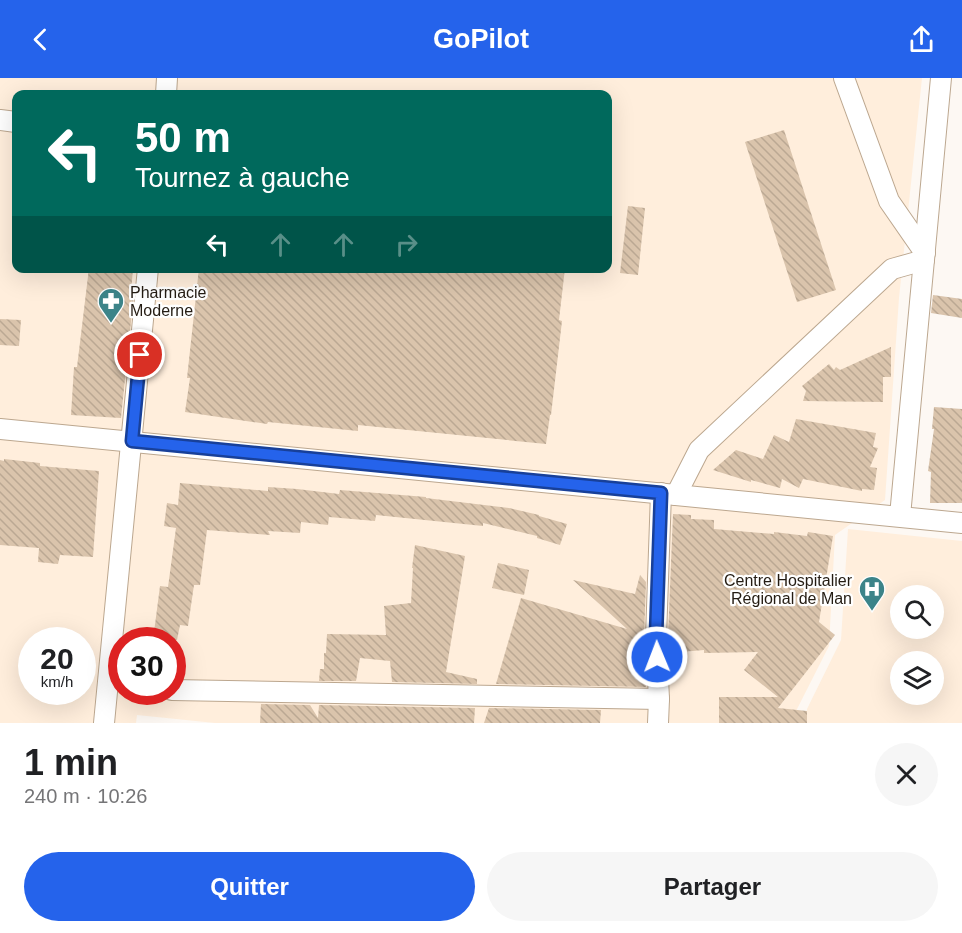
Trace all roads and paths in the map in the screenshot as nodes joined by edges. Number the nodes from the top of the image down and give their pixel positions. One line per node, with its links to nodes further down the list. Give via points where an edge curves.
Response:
1 (844, 78): 3 (street, via 889,201)
2 (941, 78): 3 (street)
3 (924, 256): 7 (street, via 892,269 699,450); 8 (street)
4 (148, 273): 6 (street)
5 (0, 429): 6 (street)
6 (132, 441): 7 (street); 10 (street)
7 (668, 494): 8 (street); 12 (street, via 656,636)
8 (900, 516): 9 (street)
9 (962, 523)
10 (119, 627)
11 (186, 690): 12 (street)
12 (659, 699): 15 (street)
13 (110, 705): 14 (street)
14 (104, 723)
15 (658, 723)

